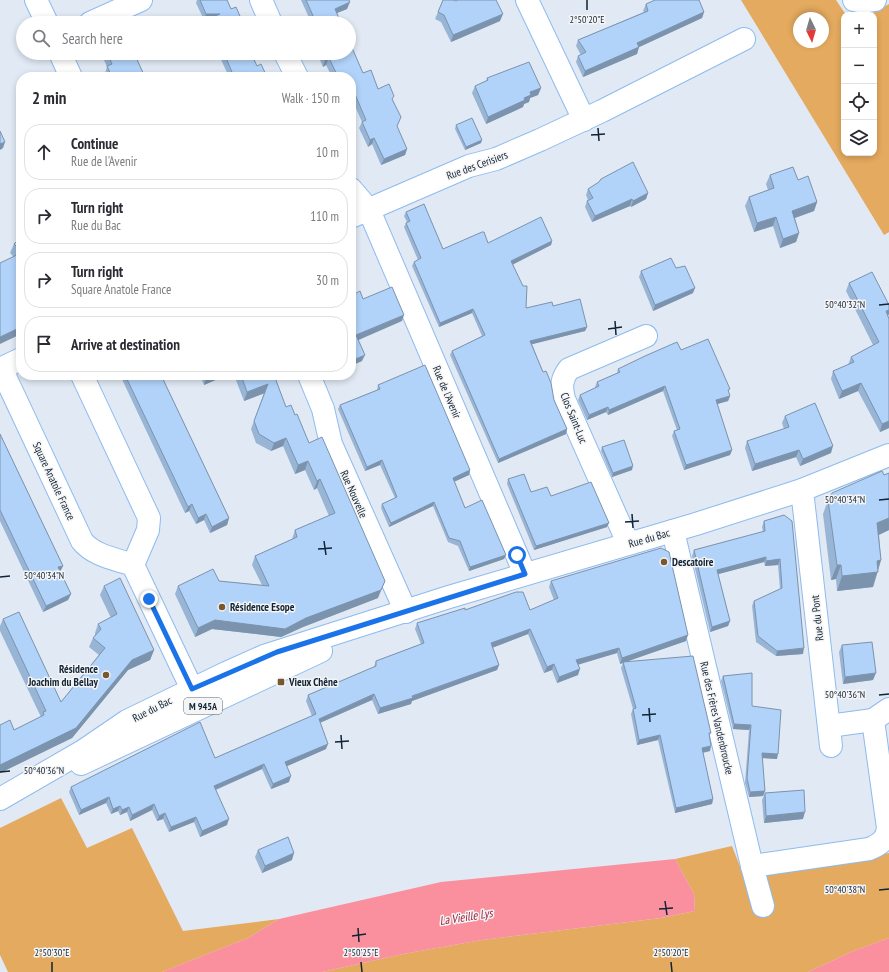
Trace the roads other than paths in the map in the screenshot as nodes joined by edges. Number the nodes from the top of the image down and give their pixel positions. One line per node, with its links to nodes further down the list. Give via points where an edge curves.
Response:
1 (36, 0): 7 (street)
2 (141, 0): 8 (street)
3 (261, 0): 9 (street)
4 (527, 0): 15 (street)
5 (854, 0): 6 (street)
6 (875, 0)
7 (44, 16)
8 (106, 16)
9 (268, 16)
10 (744, 39): 15 (street, Rue des Cerisiers)
11 (63, 60): 13 (street)
12 (288, 60): 14 (street)
13 (69, 72)
14 (294, 72)
15 (584, 120): 17 (street, Rue des Cerisiers, via 496,158 469,166)
16 (356, 203): 17 (street, Rue de l'Avenir)
17 (360, 214): 28 (street, Rue de l'Avenir)
18 (646, 336): 26 (street, Clos Saint-Luc, via 569,369 561,383 564,399)
19 (16, 362): 20 (street)
20 (1, 369): 27 (street, Square Anatole France, via 82,541 95,552)
21 (84, 380): 27 (street, via 149,518 148,530)
22 (311, 380): 29 (street, Rue Nouvelle, via 323,410 331,444)
23 (889, 455): 24 (street, Rue du Bac / M 945A)
24 (802, 490): 25 (street, Rue du Bac / M 945A); 31 (street, Rue du Pont, via 830,736)
25 (673, 531): 26 (street, Rue du Bac / M 945A); 33 (street, Rue des Frères Vandenbroucke)
26 (628, 543): 28 (street, Rue du Bac / M 945A)
27 (133, 565): 30 (street)
28 (525, 574): 29 (street, Rue du Bac / M 945A)
29 (406, 612): 30 (street, Rue du Bac / M 945A, via 270,654)
30 (197, 698): 32 (street, Rue du Bac / M 945A, via 127,721 83,751)
31 (881, 715): 33 (street, via 888,828 887,835 882,841 869,849)
32 (0, 799)
33 (752, 866): 34 (street, Rue des Frères Vandenbroucke)
34 (764, 906)

